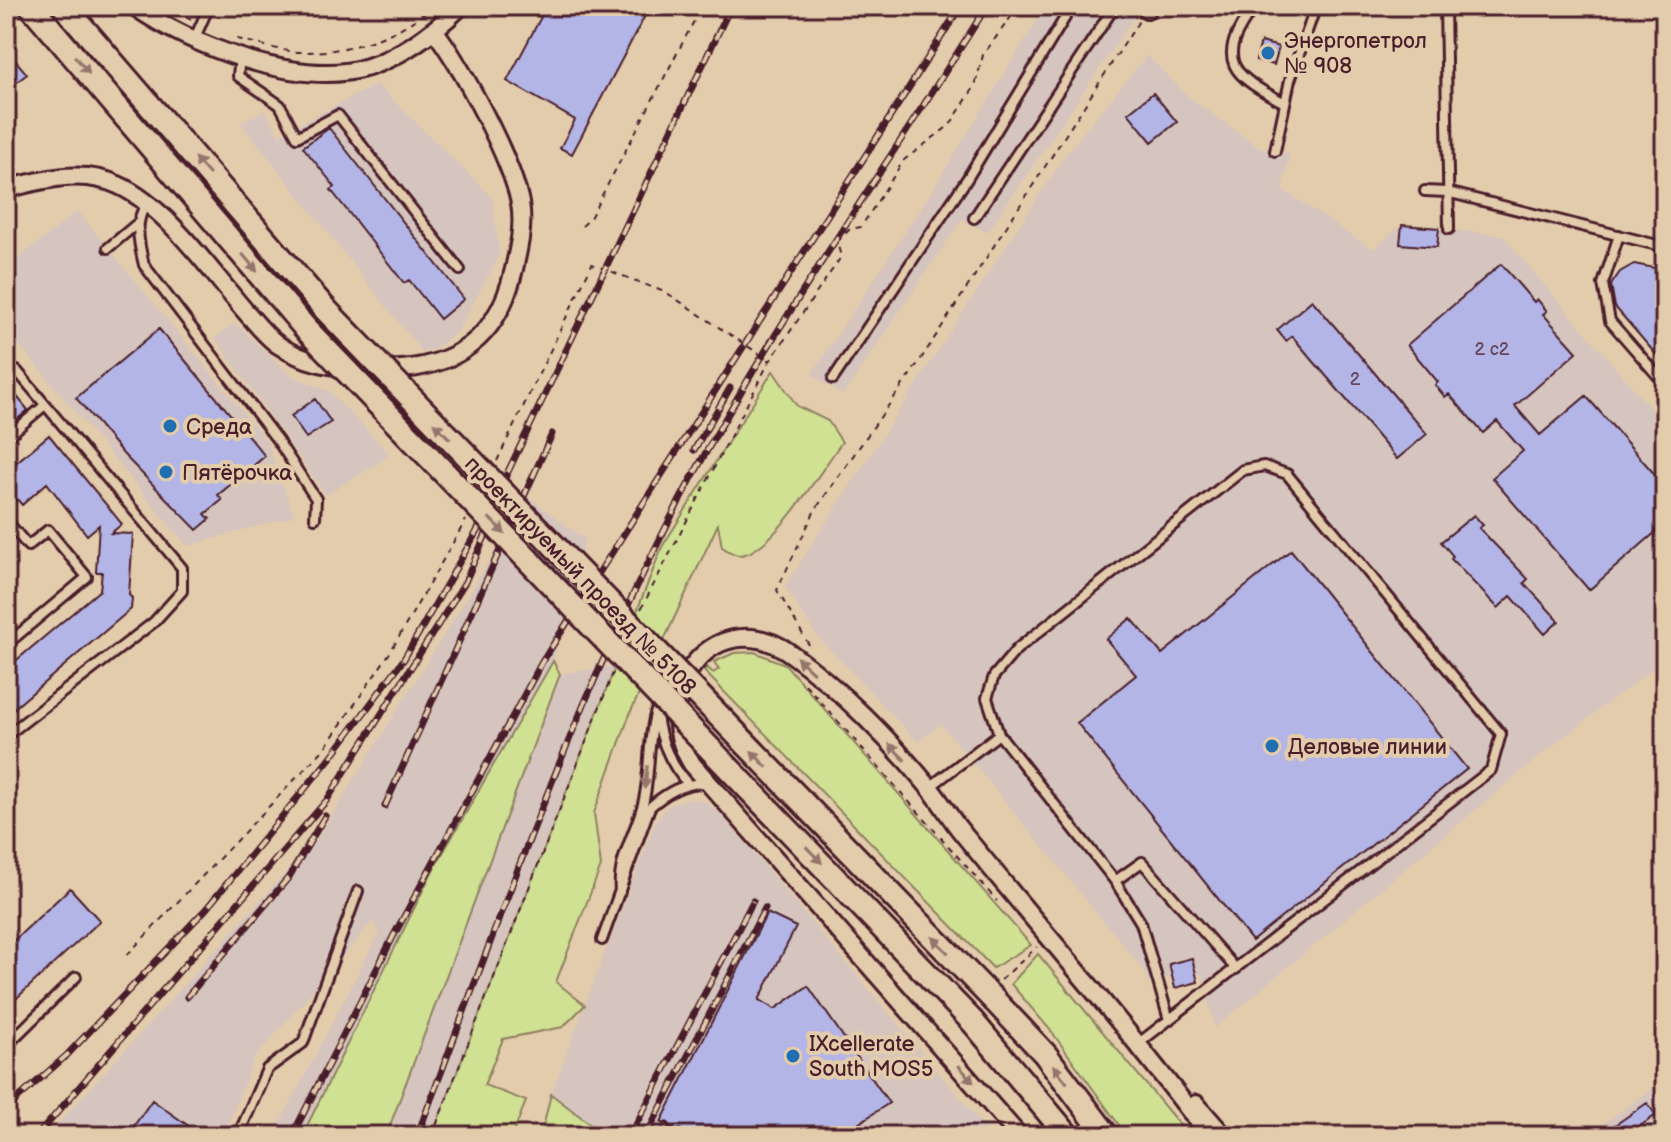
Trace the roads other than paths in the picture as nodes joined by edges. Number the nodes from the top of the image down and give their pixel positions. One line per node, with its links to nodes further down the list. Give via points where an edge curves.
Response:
1 (31, 6): 53 (main road, проектируемый проезд № 5108, one-way to 53, bridge, via 306,329 973,1022)
2 (64, 6): 54 (main road, проектируемый проезд № 5108, one-way to 2, bridge, via 998,990 326,310)
3 (134, 6): 12 (street)
4 (209, 6): 12 (lane)
5 (461, 6): 11 (street)
6 (1072, 6): 28 (lane, via 967,179)
7 (1115, 6): 20 (lane)
8 (1255, 6): 14 (lane, via 1237,36 1232,62 1248,83)
9 (1316, 6): 14 (lane)
10 (1445, 6): 18 (lane)
11 (434, 30): 13 (street, via 368,67 340,72 275,66); 19 (street, via 505,161 521,207 517,256 503,306 464,350 435,365 398,372 330,366 294,355 266,334)
12 (194, 40): 13 (street)
13 (240, 56): 26 (lane, via 238,76 280,105 297,137 338,115)
14 (1285, 103): 15 (lane)
15 (1275, 151)
16 (6, 189): 19 (street, via 83,176 116,184)
17 (1425, 191): 18 (lane)
18 (1447, 192): 22 (lane); 23 (lane)
19 (148, 203): 21 (lane)
20 (974, 218)
21 (139, 222): 25 (lane); 32 (lane, via 144,265 278,441 316,499)
22 (1449, 229)
23 (1619, 235): 24 (lane); 29 (lane, via 1603,284 1610,321)
24 (1665, 247)
25 (108, 248)
26 (460, 270)
27 (6, 370): 30 (lane, via 17,371)
28 (833, 379)
29 (1665, 384)
30 (45, 405): 31 (lane); 38 (lane, via 182,568 182,591 154,622)
31 (6, 438)
32 (315, 518)
33 (6, 520): 34 (lane, via 28,546 48,530 87,577)
34 (6, 645)
35 (697, 660): 36 (lane, via 673,679); 40 (street, via 679,692 675,717 685,752); 41 (street, one-way to 35, via 863,717 783,648 747,638 720,644)
36 (656, 707): 39 (lane, via 660,739); 44 (lane, one-way to 44, via 643,803 618,873)
37 (999, 734): 41 (lane); 42 (lane); 46 (lane, via 987,698 994,676 1017,649 1243,470 1264,466 1287,474 1501,734 1491,770)
38 (6, 736)
39 (688, 784): 40 (lane); 44 (lane, via 650,807)
40 (711, 785): 52 (street, one-way to 52)
41 (930, 787): 49 (street, via 958,828)
42 (1115, 881): 46 (lane, via 1142,862); 48 (lane, via 1141,923)
43 (358, 891): 51 (lane, via 303,1043 267,1069)
44 (620, 892): 45 (lane)
45 (602, 940)
46 (1236, 969): 48 (lane)
47 (76, 977): 50 (lane)
48 (1169, 1020): 49 (lane)
49 (1139, 1043): 55 (street); 56 (street)
50 (6, 1046)
51 (238, 1136)
52 (1019, 1136)
53 (1068, 1136)
54 (1107, 1136)
55 (1209, 1136)
56 (1224, 1136)

